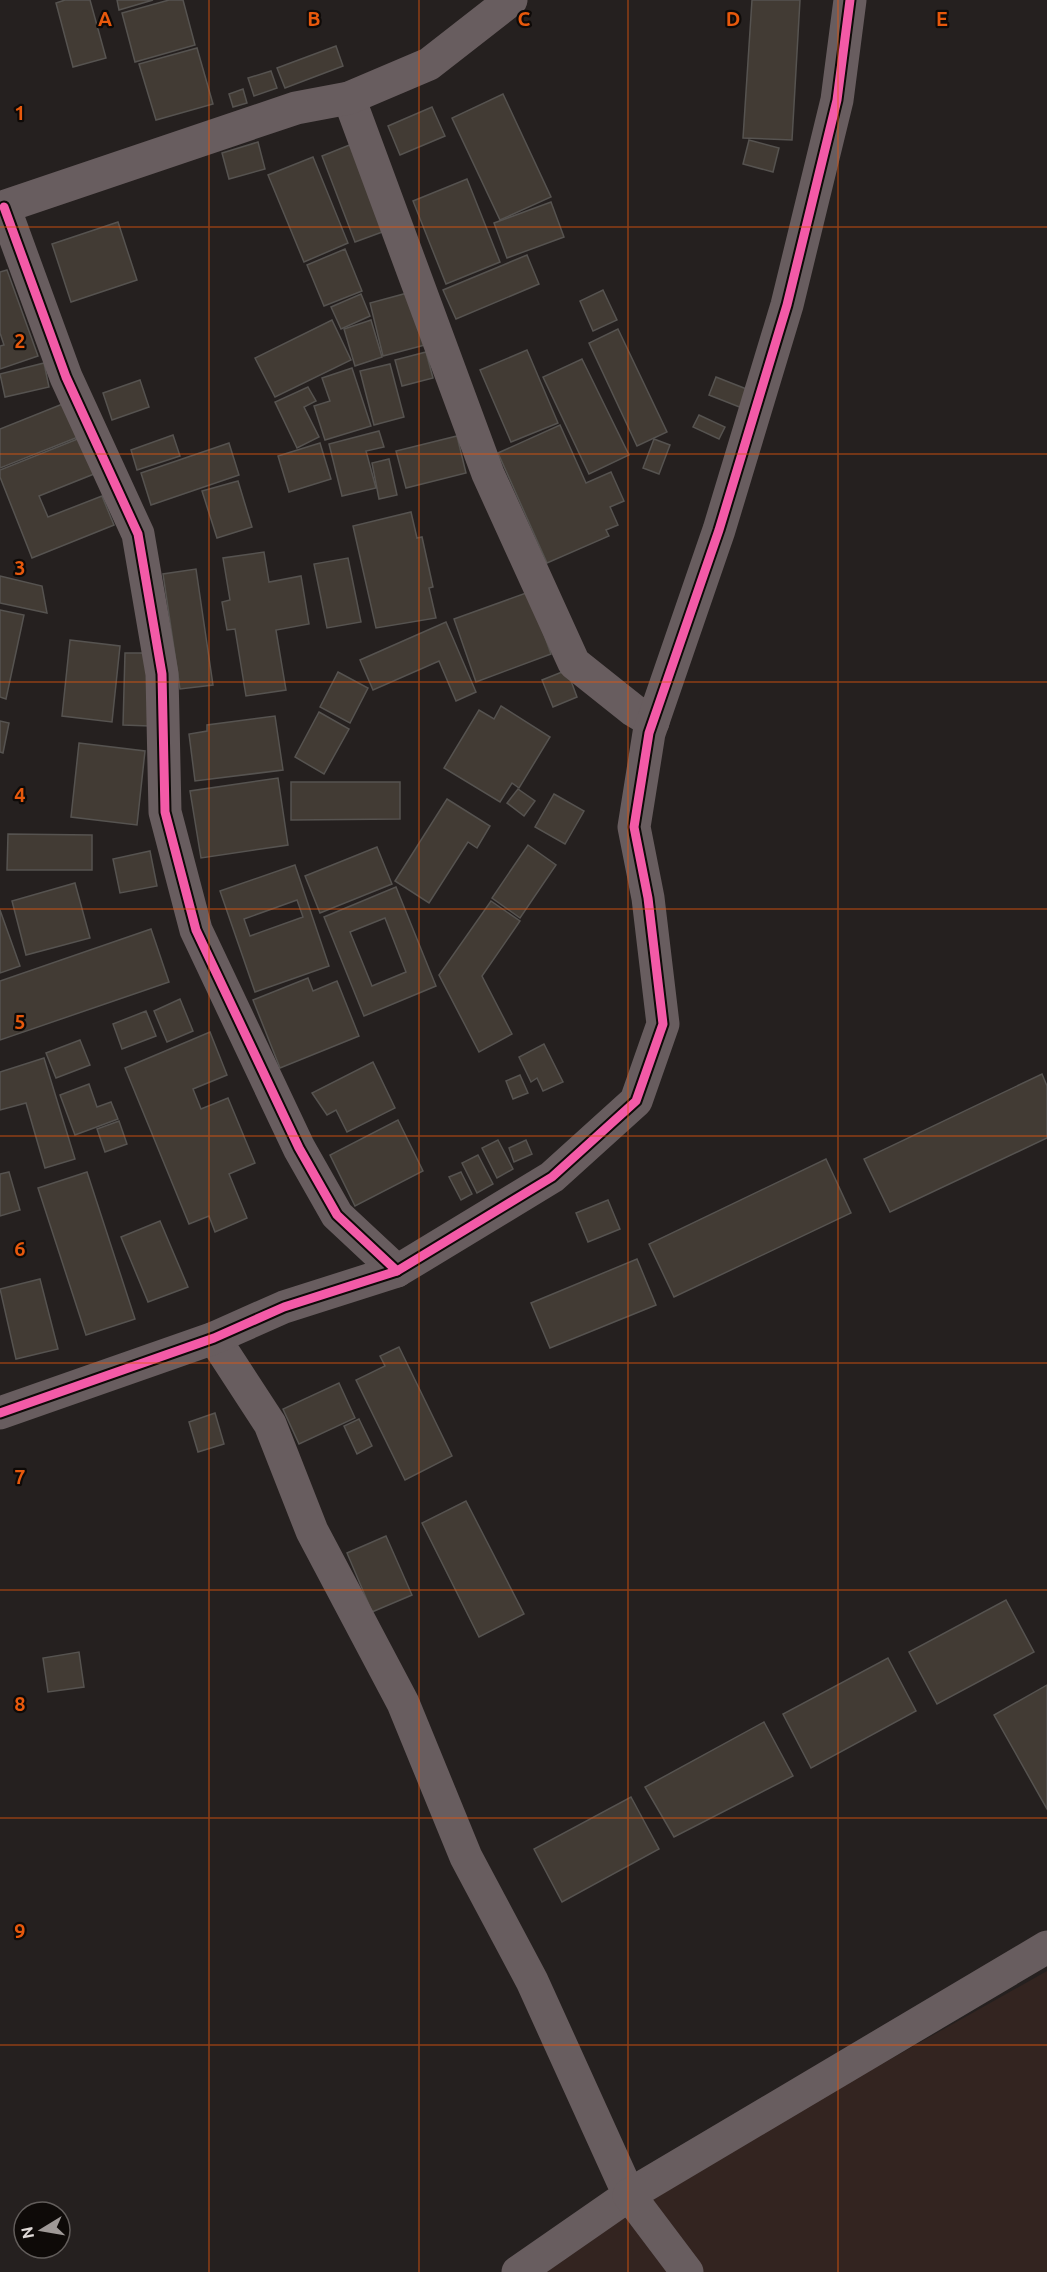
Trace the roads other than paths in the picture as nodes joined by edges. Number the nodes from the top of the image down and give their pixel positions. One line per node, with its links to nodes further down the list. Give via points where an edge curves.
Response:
1 (511, 0): 3 (street, via 429,64)
2 (850, 0): 5 (street, via 837,100 787,305 719,530)
3 (349, 98): 4 (street, via 296,108); 5 (street, via 488,474 574,663)
4 (2, 208): 6 (street, via 66,377 138,534 162,674 165,812 196,930 299,1148 337,1215)
5 (653, 722): 6 (street, via 634,827 648,898 663,1024 636,1101 552,1177)
6 (397, 1271): 7 (street, via 284,1307)
7 (214, 1338): 8 (street); 10 (street, via 270,1424 312,1531 403,1703 466,1857 532,1981)
8 (0, 1413)
9 (1047, 1947): 10 (street)
10 (629, 2195): 11 (street); 12 (street)
11 (518, 2272)
12 (687, 2272)

